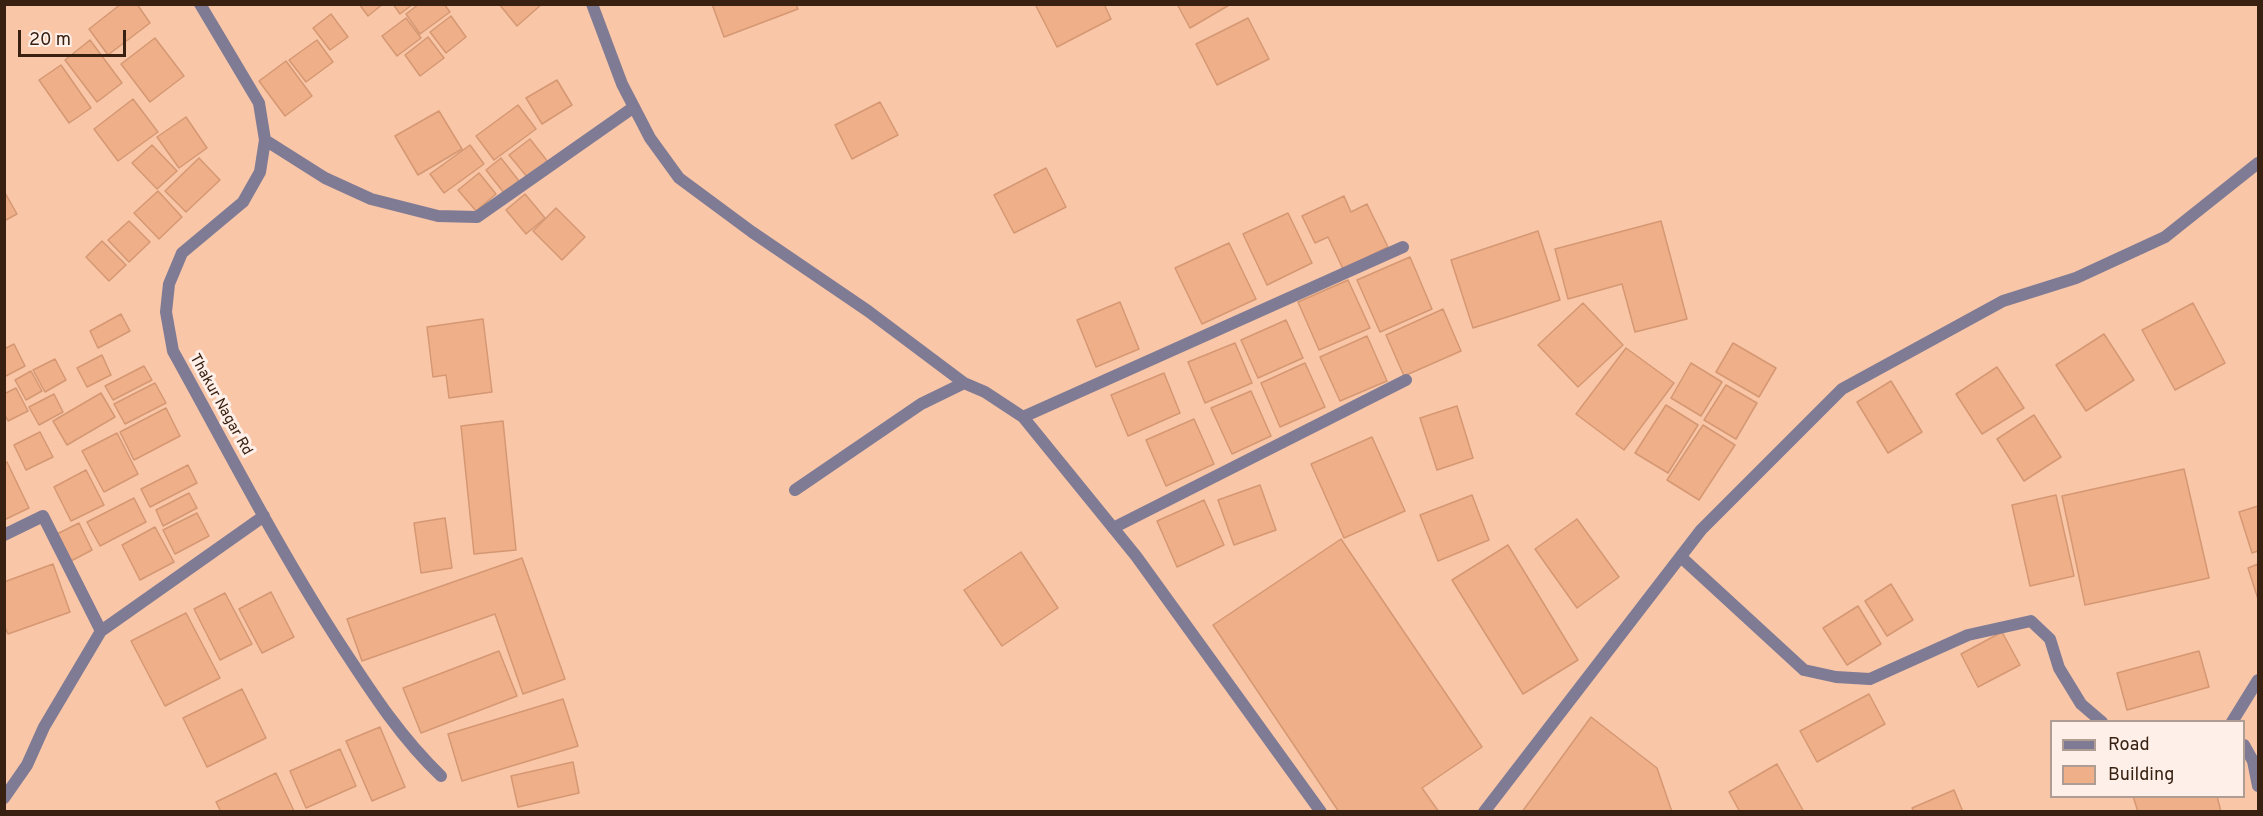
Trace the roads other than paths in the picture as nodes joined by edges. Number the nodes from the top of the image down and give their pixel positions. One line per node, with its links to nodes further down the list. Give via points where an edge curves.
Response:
1 (200, 4): 4 (street, Thakur Nagar Rd, via 259,103)
2 (592, 4): 3 (street, via 621,84)
3 (634, 107): 4 (street, via 477,217 438,216 371,199 325,178); 8 (street, via 650,138 679,178)
4 (265, 140): 11 (street, Thakur Nagar Rd, via 260,172 243,202 182,253 169,284 166,312 173,351)
5 (2259, 163): 14 (street, via 2165,237 2076,278 2003,301 1842,389 1701,530)
6 (1403, 247): 9 (street)
7 (1406, 380): 12 (street)
8 (964, 383): 9 (street); 10 (street, via 921,404)
9 (1023, 417): 12 (street)
10 (795, 490)
11 (264, 516): 15 (street); 20 (street, Thakur Nagar Rd, via 304,588 392,723)
12 (1113, 528): 23 (street)
13 (4, 535): 15 (street, via 43,516)
14 (1681, 557): 17 (street, via 1804,670 1836,677 1870,679 1968,635 2031,621 2050,639 2058,668 2081,704); 24 (street)
15 (101, 631): 22 (street, via 44,727 27,765)
16 (2259, 680): 18 (street)
17 (2100, 720)
18 (2233, 720)
19 (2245, 747): 21 (street)
20 (441, 776)
21 (2259, 786)
22 (4, 798)
23 (1321, 812)
24 (1484, 812)

